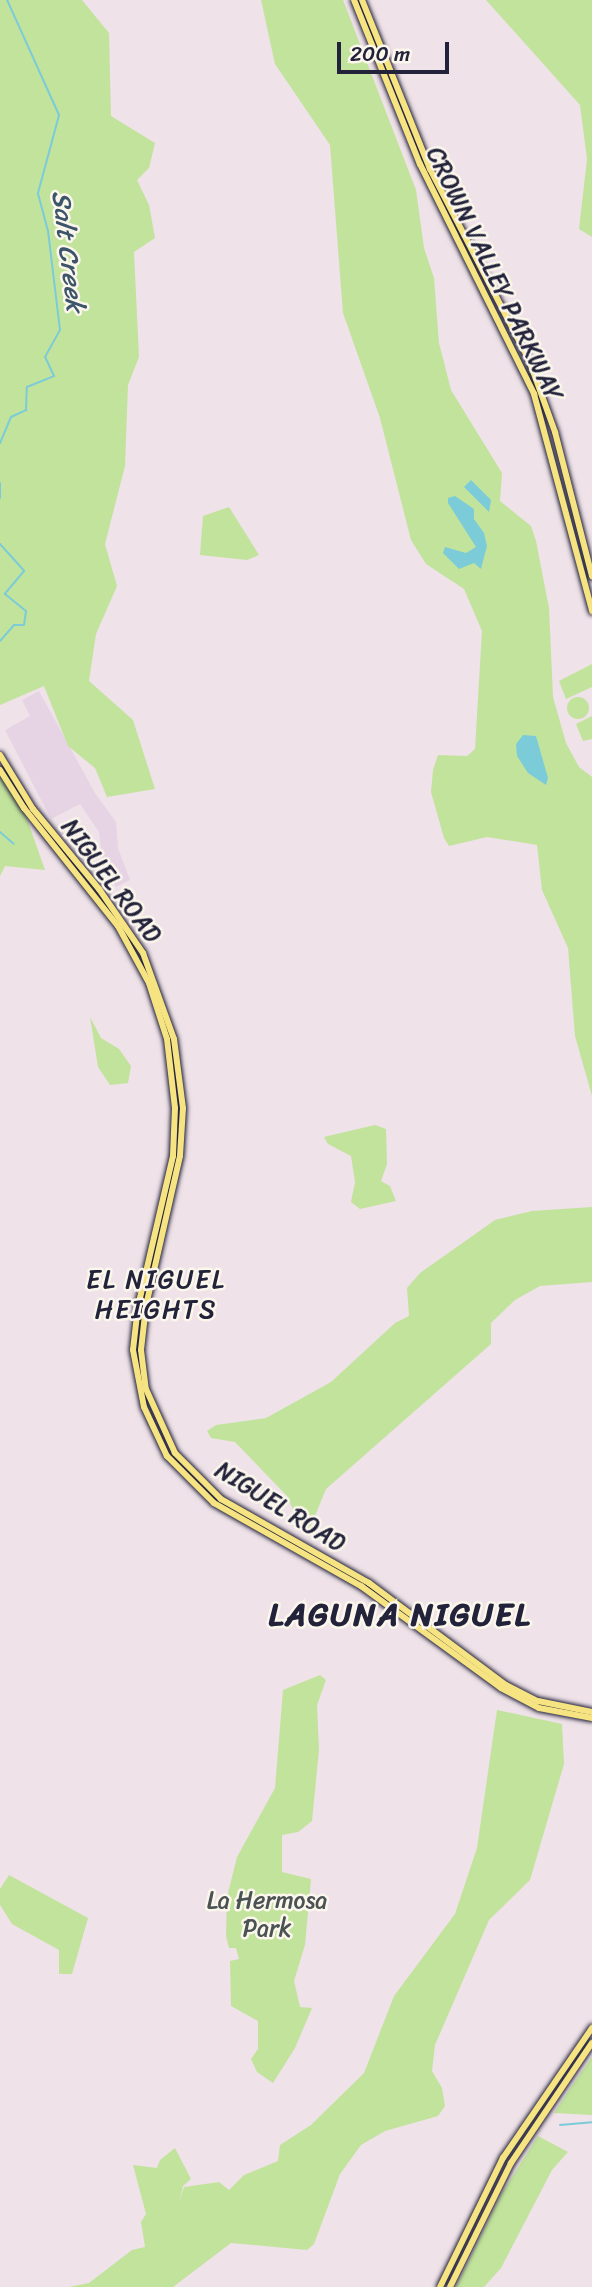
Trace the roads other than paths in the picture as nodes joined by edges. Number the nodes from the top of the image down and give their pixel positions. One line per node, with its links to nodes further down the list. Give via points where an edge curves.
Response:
1 (354, 0): 3 (main road, CROWN VALLEY PARKWAY)
2 (362, 0): 4 (main road, CROWN VALLEY PARKWAY)
3 (358, 10): 4 (main road); 5 (main road, CROWN VALLEY PARKWAY)
4 (377, 37): 5 (main road); 6 (main road, CROWN VALLEY PARKWAY)
5 (377, 60): 7 (main road, CROWN VALLEY PARKWAY)
6 (437, 180): 7 (main road); 8 (main road, CROWN VALLEY PARKWAY)
7 (443, 213): 8 (main road); 10 (main road, CROWN VALLEY PARKWAY, via 504,326 534,394)
8 (466, 239): 9 (main road, CROWN VALLEY PARKWAY, via 538,382)
9 (592, 576)
10 (592, 611)
11 (0, 755): 13 (main road, NIGUEL ROAD)
12 (1, 772): 13 (main road); 14 (main road, NIGUEL ROAD)
13 (11, 776): 14 (main road, NIGUEL ROAD)
14 (97, 892): 15 (main road, NIGUEL ROAD, via 149,983 173,1073 173,1156 133,1350 144,1407 167,1456 196,1489); 16 (main road, NIGUEL ROAD, via 143,953 157,984 180,1072 180,1156 142,1328 146,1389 175,1453 205,1486)
15 (297, 1549): 16 (main road); 17 (main road, NIGUEL ROAD)
16 (323, 1557): 17 (main road); 18 (main road, NIGUEL ROAD, via 369,1583 506,1685 538,1701)
17 (340, 1574): 19 (main road, NIGUEL ROAD, via 521,1699 561,1714)
18 (592, 1712)
19 (592, 1718)
20 (592, 2028): 22 (main road, via 510,2146)
21 (592, 2043): 23 (main road, via 511,2163)
22 (440, 2287)
23 (450, 2287)

